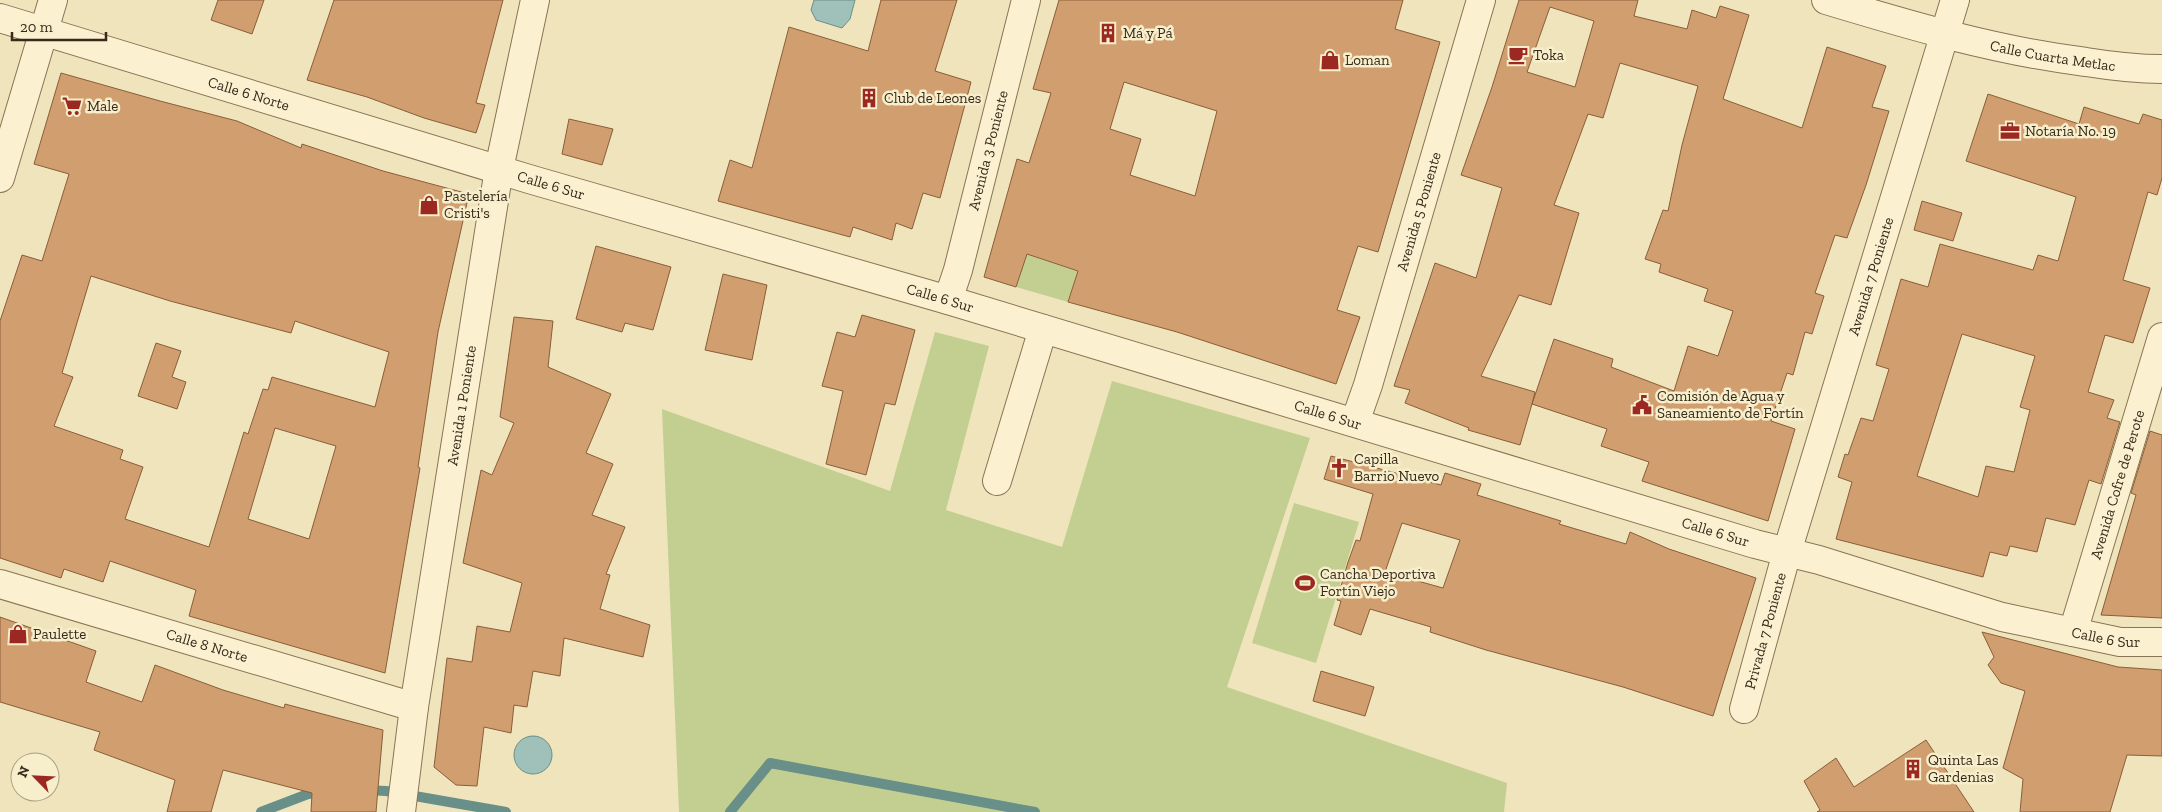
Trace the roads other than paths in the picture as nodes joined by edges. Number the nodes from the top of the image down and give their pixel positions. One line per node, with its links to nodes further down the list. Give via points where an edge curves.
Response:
1 (53, 0): 8 (street)
2 (535, 0): 11 (street, Avenida 1 Poniente)
3 (1026, 0): 13 (street, Avenida 3 Poniente)
4 (1481, 0): 16 (street, Avenida 5 Poniente)
5 (1826, 0): 9 (street, Calle Cuarta Metlac)
6 (1955, 0): 9 (street, Avenida 7 Poniente)
7 (0, 18): 8 (street, Calle 6 Norte)
8 (43, 30): 11 (street, Calle 6 Norte); 12 (street)
9 (1945, 35): 10 (street, Calle Cuarta Metlac, via 2051,58); 18 (street, Avenida 7 Poniente)
10 (2162, 69)
11 (499, 169): 13 (street, Calle 6 Sur); 22 (street, Avenida 1 Poniente)
12 (0, 178)
13 (948, 300): 14 (street, Calle 6 Sur)
14 (1043, 329): 16 (street, Calle 6 Sur); 17 (street)
15 (2162, 337): 20 (street, Avenida Cofre de Perote)
16 (1355, 422): 18 (street, Calle 6 Sur)
17 (997, 481)
18 (1787, 552): 20 (street, Calle 6 Sur, via 2002,617); 23 (street, Privada 7 Poniente)
19 (0, 584): 22 (street, Calle 8 Norte)
20 (2073, 632): 21 (street, Calle 6 Sur, via 2120,642)
21 (2162, 642)
22 (414, 706): 24 (street, Avenida 1 Poniente)
23 (1744, 709)
24 (401, 812)

